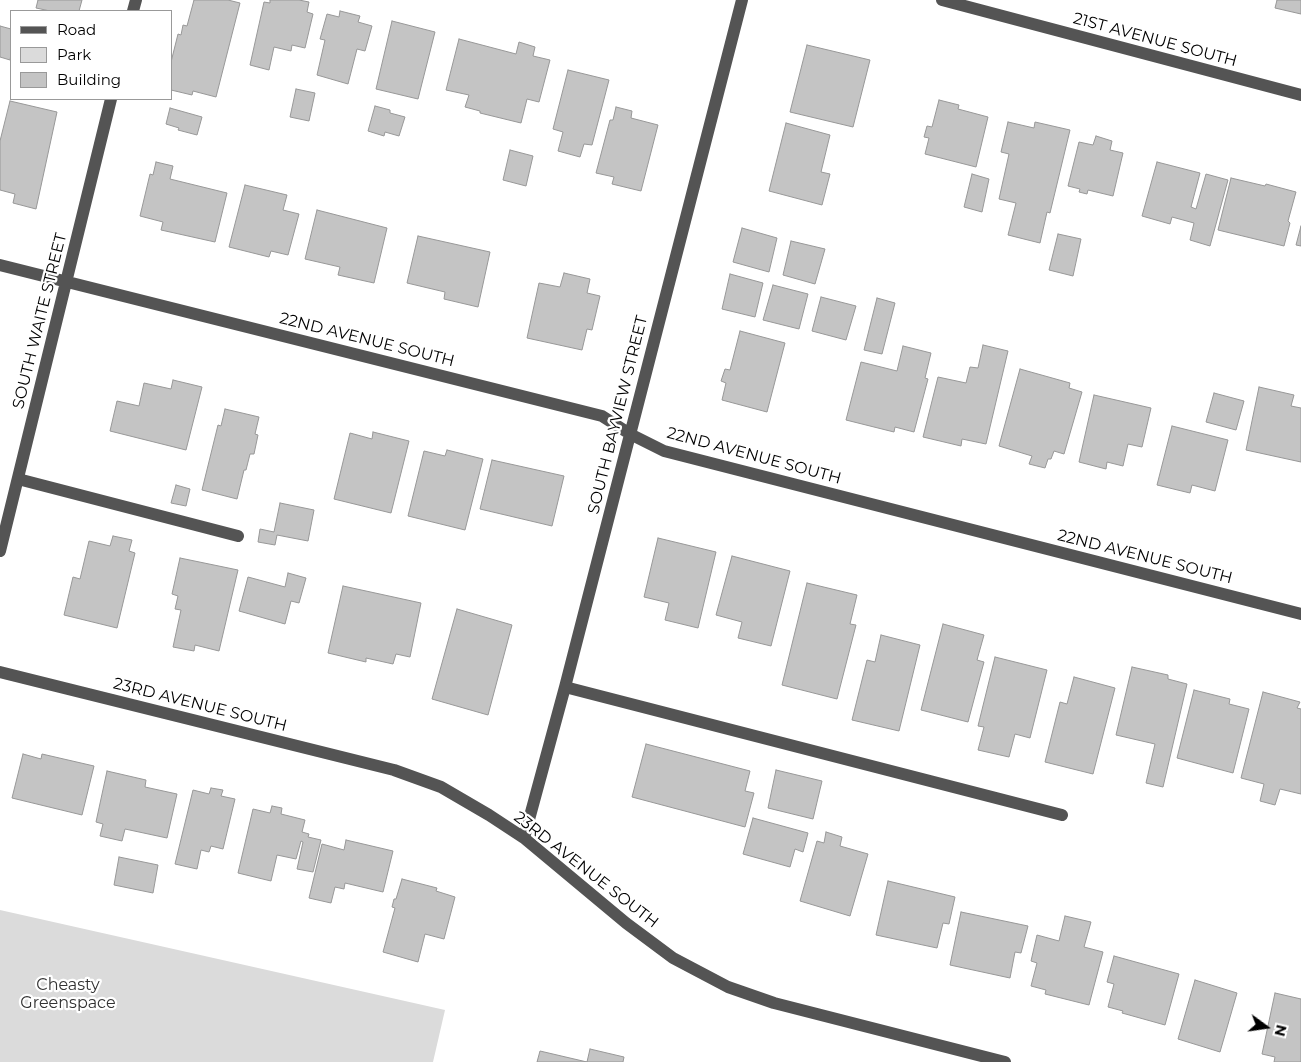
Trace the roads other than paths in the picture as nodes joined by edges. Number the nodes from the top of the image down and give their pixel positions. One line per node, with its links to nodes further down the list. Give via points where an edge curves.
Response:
1 (742, 0): 7 (street, SOUTH BAYVIEW STREET)
2 (942, 0): 3 (street, 21ST AVENUE SOUTH)
3 (1301, 95)
4 (111, 100): 6 (street, SOUTH WAITE STREET)
5 (0, 265): 6 (street, 22ND AVENUE SOUTH)
6 (66, 282): 7 (street, 22ND AVENUE SOUTH, via 602,416); 8 (street, SOUTH WAITE STREET)
7 (630, 434): 11 (street, 22ND AVENUE SOUTH, via 664,451); 13 (street, SOUTH BAYVIEW STREET)
8 (18, 479): 9 (street); 10 (street, SOUTH WAITE STREET)
9 (238, 536)
10 (0, 551)
11 (1301, 614)
12 (0, 672): 15 (street, 23RD AVENUE SOUTH, via 394,770 441,787)
13 (565, 687): 14 (street); 15 (street, SOUTH BAYVIEW STREET)
14 (1062, 815)
15 (524, 838): 16 (street, 23RD AVENUE SOUTH, via 626,924 673,958 728,987 774,1003)
16 (1005, 1062)

